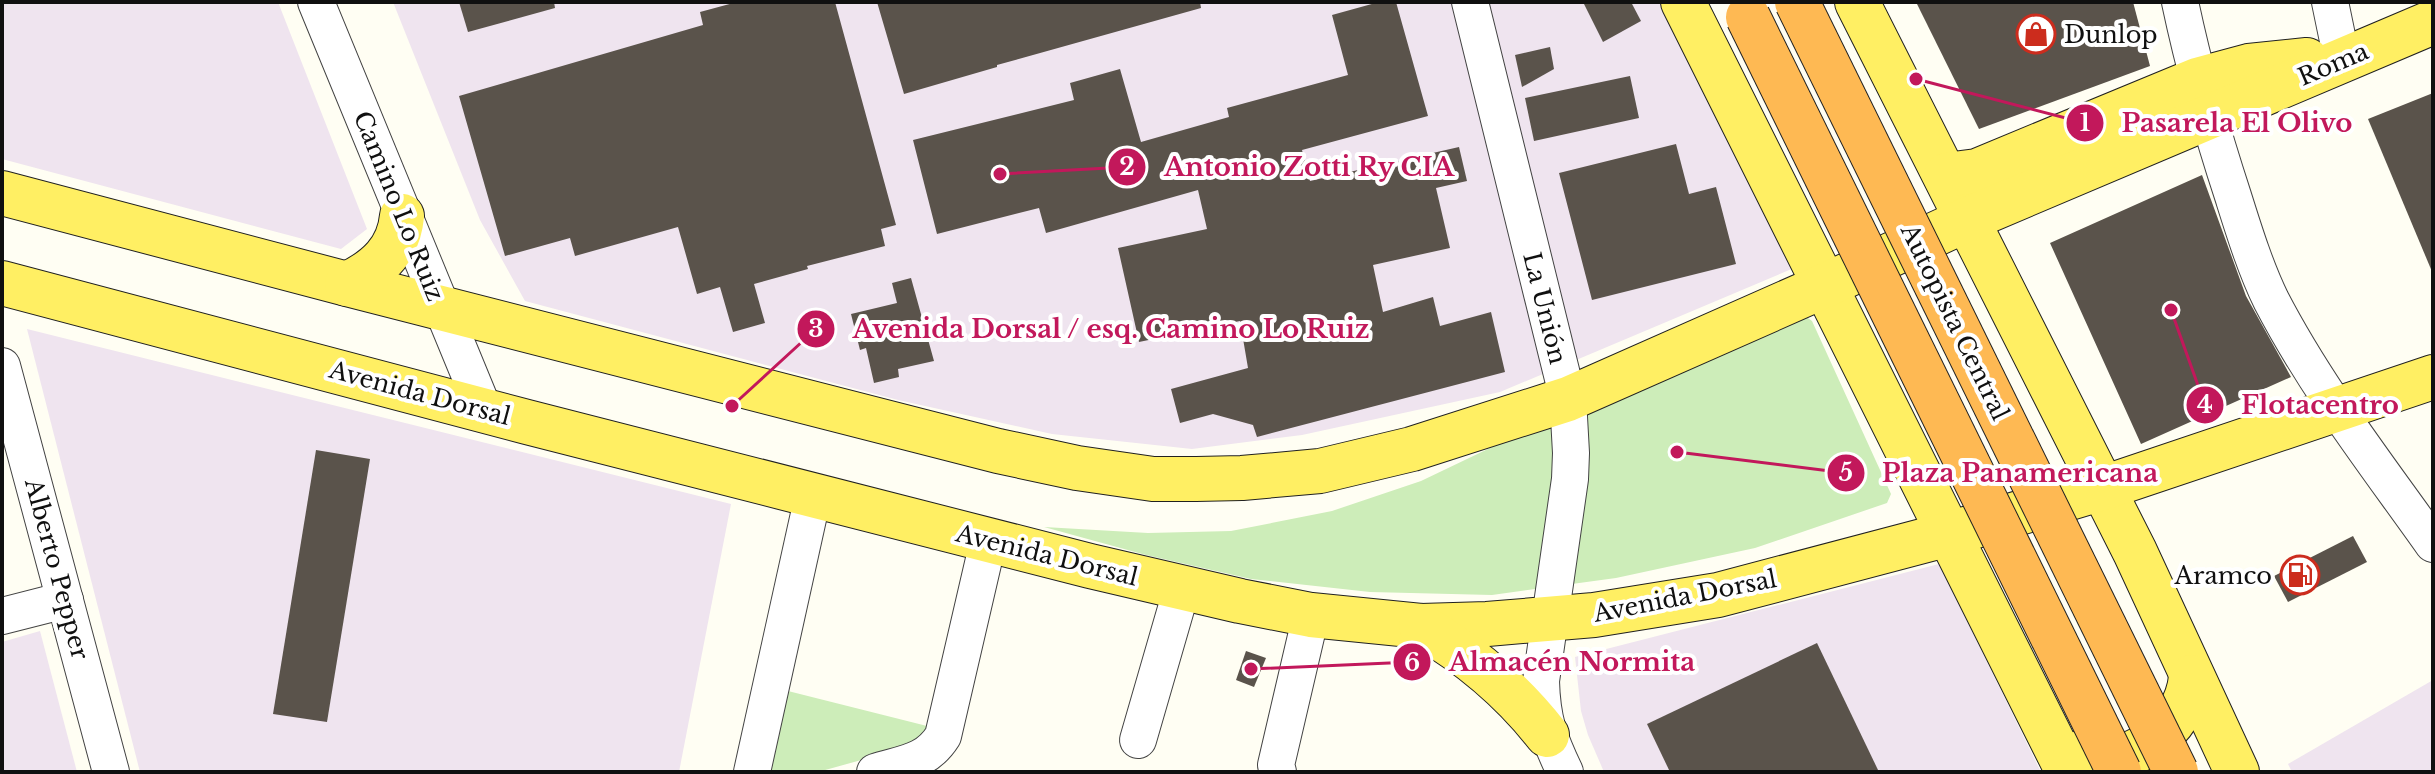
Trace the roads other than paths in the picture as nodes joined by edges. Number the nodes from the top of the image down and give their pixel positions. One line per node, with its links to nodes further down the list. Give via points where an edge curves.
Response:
1 (316, 2): 14 (street, Camino Lo Ruiz)
2 (1470, 2): 22 (street, La Unión)
3 (1683, 2): 18 (main road)
4 (1797, 2): 45 (highway, Autopista Central, bridge)
5 (1857, 2): 12 (main road)
6 (2180, 2): 11 (street)
7 (2330, 2): 10 (street)
8 (1748, 17): 44 (highway, bridge)
9 (2433, 22): 10 (main road, Roma)
10 (2342, 60): 11 (main road, Roma)
11 (2202, 98): 12 (main road, via 1977,171); 15 (main road, Roma); 24 (street, via 2270,297)
12 (1946, 175): 15 (main road)
13 (2, 193): 17 (main road)
14 (402, 216): 17 (main road, via 392,250); 19 (street, Camino Lo Ruiz)
15 (1968, 219): 18 (main road); 25 (main road)
16 (2, 283): 23 (main road, Avenida Dorsal)
17 (347, 284): 19 (main road)
18 (1826, 285): 22 (main road); 27 (main road)
19 (441, 308): 22 (main road, via 998,451 1153,479 1320,471 1412,449); 23 (street, Camino Lo Ruiz)
20 (2, 366): 31 (street, Alberto Pepper)
21 (2433, 377): 24 (main road, Avenida Dorsal)
22 (1568, 399): 34 (street, La Unión, via 1570,479)
23 (484, 410): 26 (main road, Avenida Dorsal)
24 (2338, 410): 25 (main road, Avenida Dorsal); 29 (street)
25 (2103, 488): 27 (main road, Avenida Dorsal); 36 (main road)
26 (813, 496): 28 (main road, Avenida Dorsal); 41 (street)
27 (1949, 534): 34 (main road, Avenida Dorsal, via 1718,595); 39 (main road)
28 (988, 542): 30 (main road, Avenida Dorsal); 42 (street, via 943,736 921,758)
29 (2433, 544)
30 (1182, 588): 32 (main road, Avenida Dorsal); 37 (street)
31 (65, 600): 33 (street); 40 (street, Alberto Pepper)
32 (1311, 615): 35 (main road, Avenida Dorsal); 43 (street)
33 (2, 616)
34 (1549, 619): 35 (main road, Avenida Dorsal); 38 (street, La Unión, via 1541,681 1543,713)
35 (1421, 626): 38 (main road, via 1506,687)
36 (2191, 677): 39 (main road, via 2177,719 2149,744 2111,758); 46 (main road)
37 (1138, 740)
38 (1556, 754)
39 (2061, 758)
40 (111, 772)
41 (752, 772)
42 (875, 772)
43 (1278, 772)
44 (2119, 772)
45 (2176, 772)
46 (2237, 772)

